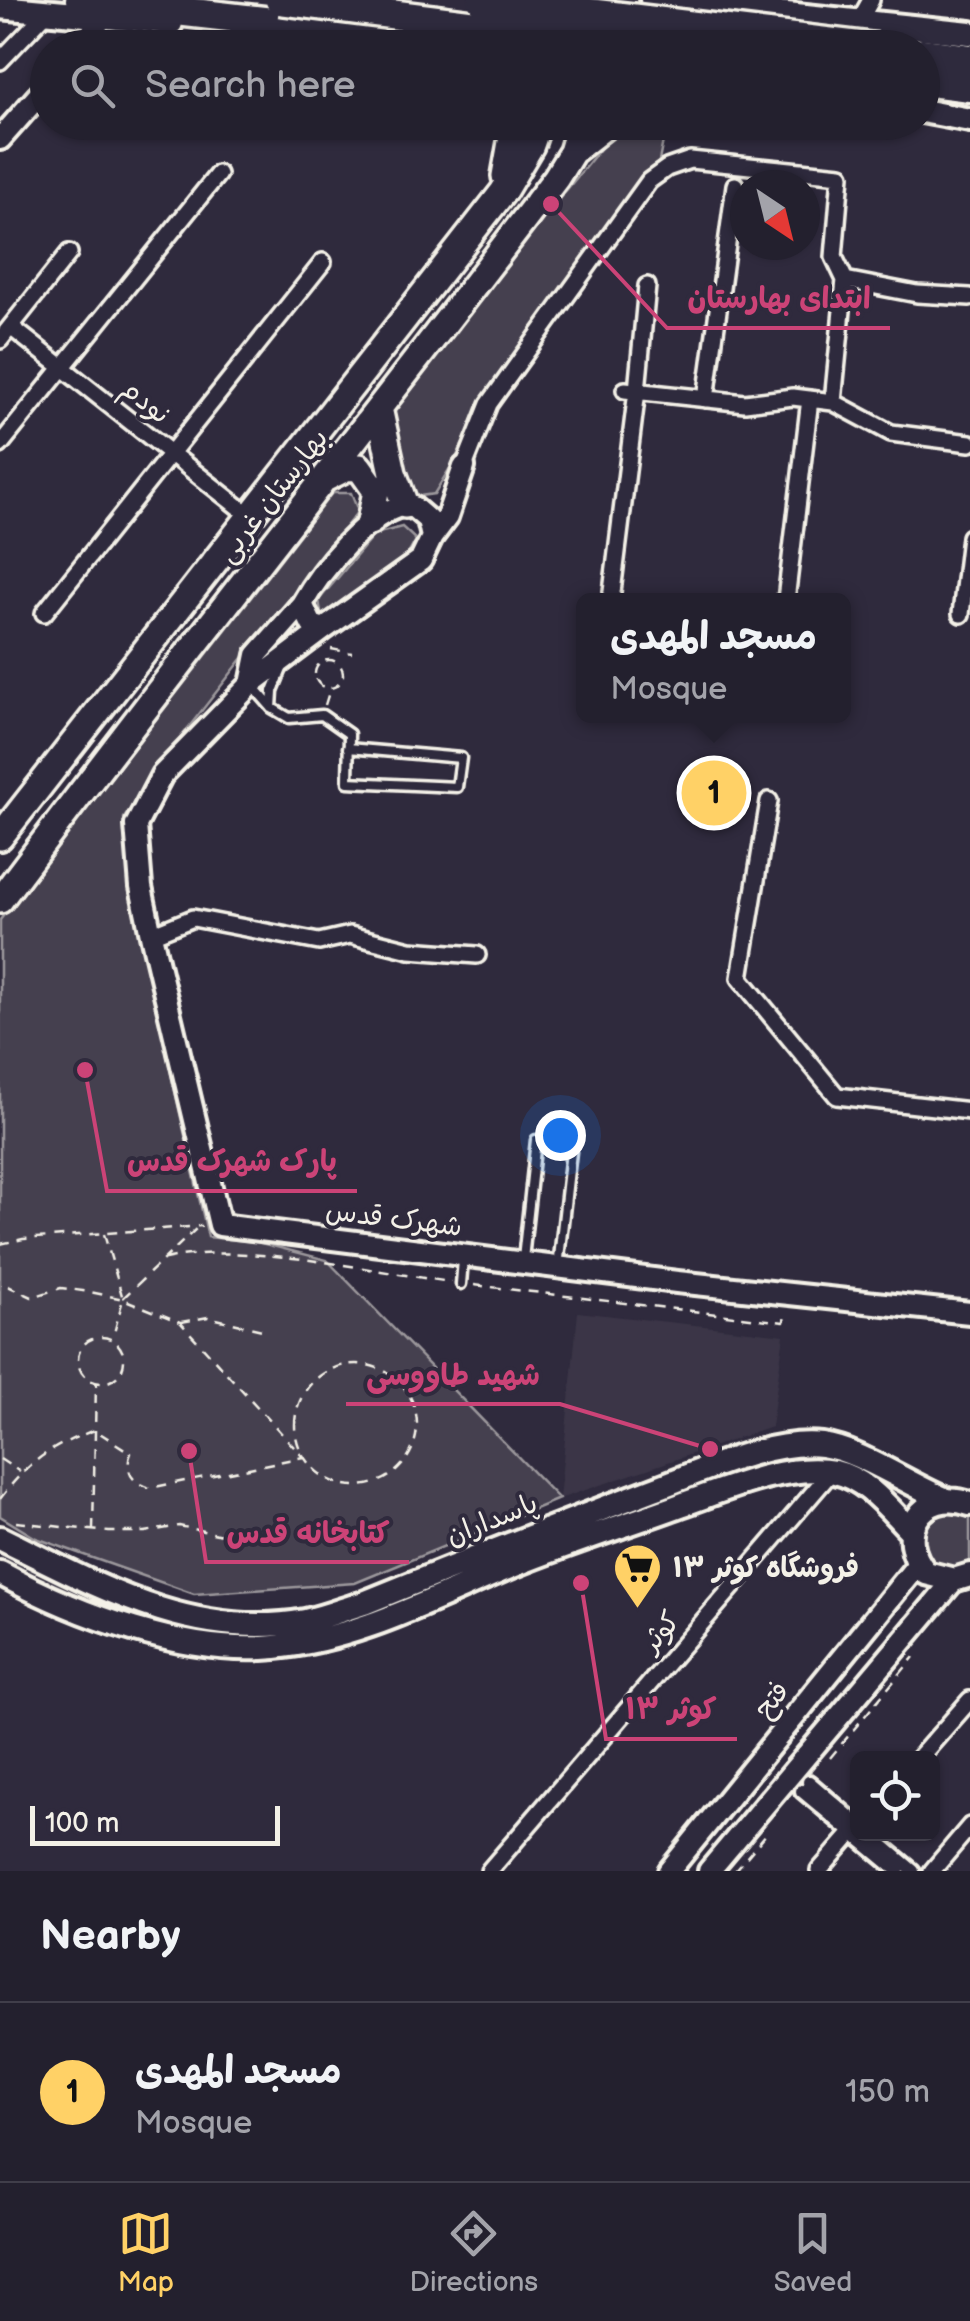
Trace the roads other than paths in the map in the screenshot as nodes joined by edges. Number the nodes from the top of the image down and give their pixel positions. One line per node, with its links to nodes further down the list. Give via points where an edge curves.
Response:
1 (80, 0): 16 (highway)
2 (280, 0): 17 (highway, bridge)
3 (482, 0): 20 (highway, bridge)
4 (570, 0): 18 (main road)
5 (607, 0): 19 (main road)
6 (652, 0): 12 (main road)
7 (791, 0): 12 (lane)
8 (871, 0): 13 (street)
9 (0, 8): 10 (main road)
10 (46, 12): 11 (main road); 25 (street)
11 (102, 18): 14 (street); 15 (main road)
12 (818, 18): 13 (main road)
13 (858, 22): 21 (main road)
14 (93, 30)
15 (292, 30)
16 (336, 30)
17 (516, 30)
18 (565, 30)
19 (603, 30)
20 (728, 30)
21 (904, 30)
22 (940, 36): 23 (main road)
23 (967, 41): 24 (highway)
24 (940, 48)
25 (0, 60)
26 (940, 85): 27 (highway)
27 (970, 87)
28 (940, 99): 30 (main road)
29 (30, 106): 31 (street)
30 (964, 119)
31 (0, 139)
32 (512, 140): 38 (main road)
33 (533, 140): 38 (main road, بهارستان غربی)
34 (576, 140): 36 (main road, بهارستان غربی)
35 (587, 140): 36 (main road)
36 (572, 152): 41 (main road, بهارستان غربی)
37 (218, 174): 48 (street)
38 (503, 192): 39 (main road, بهارستان غربی)
39 (479, 223): 41 (main road, via 504,228); 60 (main road, بهارستان غربی)
40 (730, 228): 50 (street)
41 (507, 243): 53 (main road, بهارستان غربی)
42 (69, 253): 47 (street)
43 (323, 262): 56 (street)
44 (845, 280): 46 (street); 52 (street); 57 (street, via 834,256 841,174 690,160 667,168 622,216 489,404)
45 (647, 286): 49 (street)
46 (970, 297)
47 (5, 333): 48 (street, نودم)
48 (62, 368): 55 (street); 56 (street, نودم)
49 (631, 391): 50 (street); 64 (street)
50 (706, 399): 51 (street)
51 (810, 399): 52 (street); 65 (street)
52 (833, 402): 54 (street, via 891,433)
53 (379, 408): 58 (main road, بهارستان غربی); 59 (main road, via 393,473)
54 (970, 443)
55 (0, 445)
56 (172, 454): 60 (street, نودم); 67 (street)
57 (464, 467): 59 (street, via 448,490); 62 (street, via 447,517)
58 (326, 478): 61 (main road, via 358,467 376,490); 76 (main road, بهارستان غربی)
59 (412, 508): 61 (street, via 387,509); 62 (street, via 428,520)
60 (250, 516): 75 (main road, بهارستان غربی)
61 (370, 522): 66 (street)
62 (432, 537): 69 (street, via 422,560)
63 (970, 537): 68 (street)
64 (612, 593)
65 (787, 593)
66 (302, 604): 69 (street, via 312,625); 71 (street, via 257,655)
67 (44, 613)
68 (962, 614)
69 (324, 628): 70 (street)
70 (288, 655): 71 (street); 72 (lane)
71 (251, 684): 72 (lane); 77 (street, via 162,775 136,825)
72 (272, 708): 73 (lane, via 289,718 322,715 348,734 348,782 458,787 462,758)
73 (348, 748)
74 (769, 801): 79 (street, via 740,978 837,1096)
75 (0, 837)
76 (0, 900)
77 (150, 935): 78 (street, via 192,918 319,942 350,935 410,950); 80 (street, شهرک قدس, via 220,1225)
78 (477, 955)
79 (970, 1111)
80 (463, 1255): 81 (street, شهرک قدس); 83 (lane)
81 (523, 1263): 82 (street, شهرک قدس); 82 (lane, via 536,1140 572,1143)
82 (558, 1267): 84 (street, شهرک قدس)
83 (461, 1284)
84 (970, 1313)
85 (832, 1472): 87 (main road, via 865,1487); 93 (main road, پاسداران, via 762,1477 309,1643 188,1644); 102 (street, کوثر)
86 (964, 1503): 87 (main road, via 932,1504); 90 (main road, پاسداران, via 914,1487 857,1456 794,1445 725,1463 305,1621 244,1625 191,1619)
87 (912, 1532): 89 (main road)
88 (10, 1535): 90 (main road, پاسداران); 91 (main road, via 26,1564 19,1573)
89 (918, 1564): 92 (main road, via 926,1573); 103 (street, فتح)
90 (66, 1572): 93 (main road, via 50,1587)
91 (2, 1574): 93 (main road, پاسداران)
92 (965, 1578): 104 (street)
93 (52, 1600)
94 (970, 1700): 95 (street)
95 (925, 1751)
96 (806, 1786): 97 (street)
97 (850, 1824)
98 (970, 1826): 106 (street)
99 (857, 1841): 105 (street)
100 (871, 1841): 101 (street)
101 (904, 1869)
102 (488, 1871)
103 (669, 1871)
104 (709, 1871)
105 (820, 1871)
106 (932, 1871)

